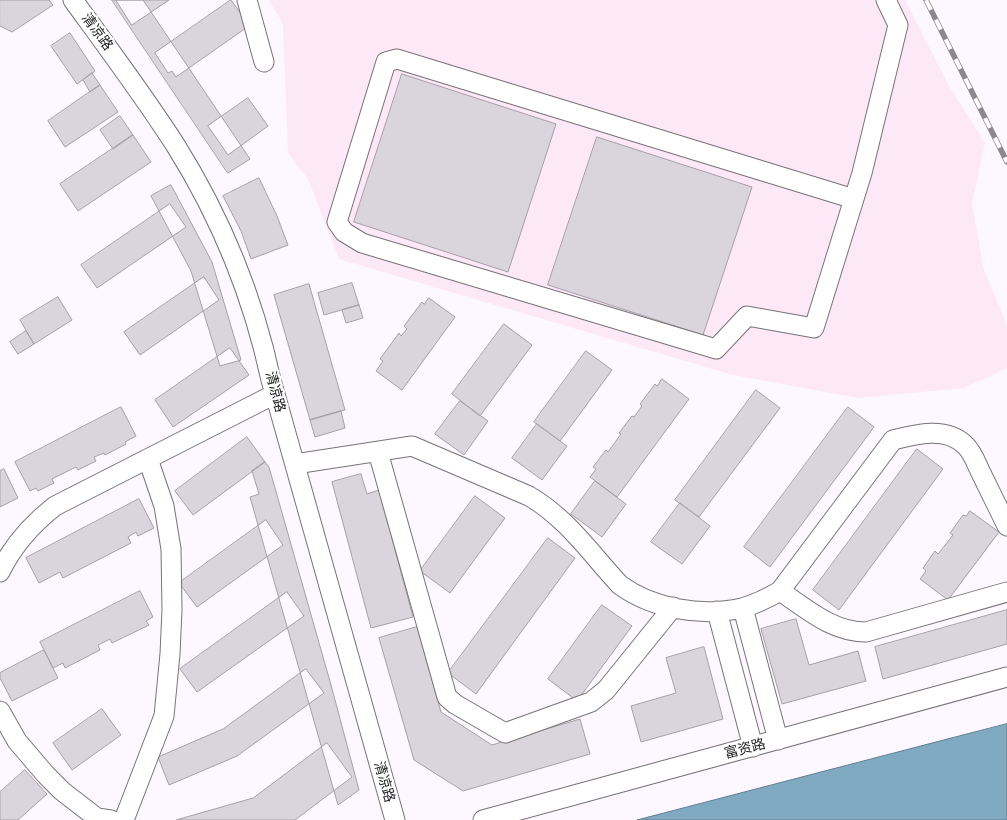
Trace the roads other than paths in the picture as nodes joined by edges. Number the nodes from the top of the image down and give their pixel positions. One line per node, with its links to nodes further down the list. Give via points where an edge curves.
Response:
1 (74, 0): 6 (street, 清凉路, via 158,118 209,204 248,295)
2 (247, 0): 4 (street)
3 (886, 0): 5 (street, via 898,25)
4 (264, 62)
5 (854, 199): 5 (street, via 397,59 386,62 337,222 344,232 362,243 716,349 747,316 814,328)
6 (276, 394): 8 (street); 9 (street, 清凉路)
7 (378, 452): 9 (street); 14 (street, via 412,446 529,496 559,518 620,585 643,598); 14 (street, via 447,697 505,732 591,702 606,690)
8 (148, 459): 11 (street, via 55,506 26,532); 22 (street, via 164,506 170,540 170,654 164,716)
9 (295, 464): 23 (street, 清凉路)
10 (1007, 526): 12 (street, via 968,447 946,434 913,434 892,440)
11 (0, 572)
12 (780, 591): 13 (street, via 828,623 856,632 866,632); 15 (street)
13 (1007, 592)
14 (673, 607): 16 (street)
15 (743, 608): 16 (street); 19 (street)
16 (717, 611): 20 (street)
17 (1007, 677): 19 (street, 富资路)
18 (0, 711): 21 (street, via 17,741 46,776 97,818)
19 (778, 740): 20 (street, 富资路)
20 (753, 747): 24 (street, 富资路)
21 (111, 820)
22 (124, 820)
23 (395, 820)
24 (483, 820)

